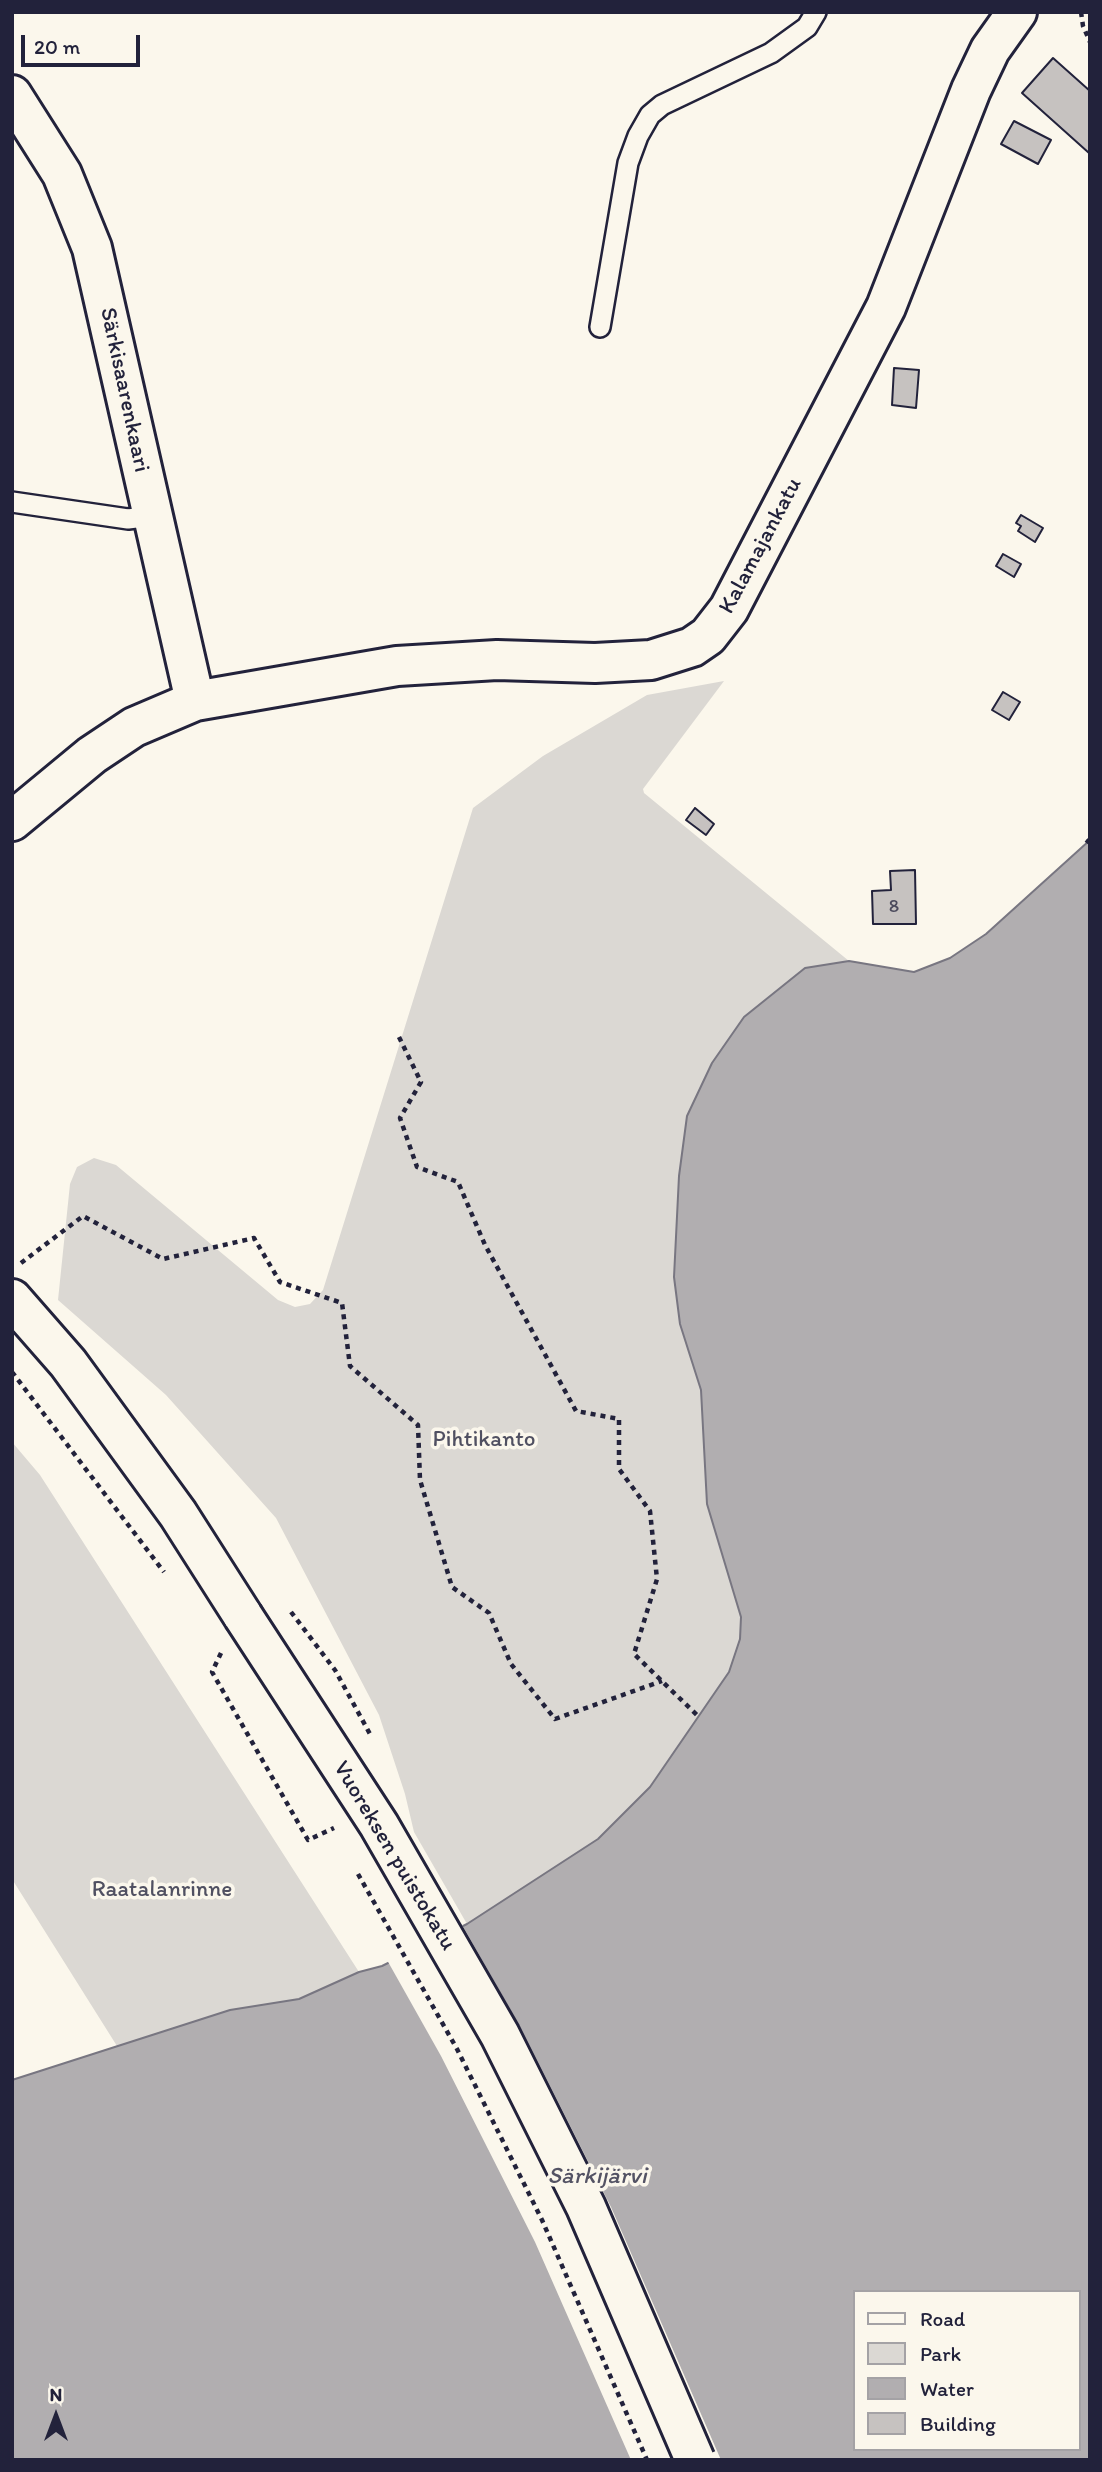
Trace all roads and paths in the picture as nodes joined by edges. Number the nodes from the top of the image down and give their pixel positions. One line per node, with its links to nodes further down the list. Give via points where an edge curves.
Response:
1 (816, 12): 6 (lane, via 807,27 782,46 650,115 628,163)
2 (1017, 12): 9 (street, Kalamajankatu, via 990,50 971,90 886,307 729,609 708,636 650,660 497,660 397,666)
3 (1081, 12): 4 (path)
4 (1090, 42)
5 (12, 95): 8 (street, Särkisaarenkaari, via 62,174 89,238)
6 (600, 327)
7 (12, 502): 8 (lane, via 128,519)
8 (152, 516): 9 (street, Särkisaarenkaari)
9 (195, 701): 10 (street, Kalamajankatu, via 134,727)
10 (12, 821)
11 (399, 1037): 19 (path, via 421,1082 400,1118 417,1167 458,1182 485,1245 576,1411 619,1419 619,1469 650,1511 657,1579 634,1654)
12 (12, 1270): 19 (path, via 83,1216 163,1259 254,1238 280,1282 342,1303 350,1366 418,1425 420,1480 452,1587 489,1613 511,1664 555,1719)
13 (12, 1298): 26 (street, Vuoreksen puistokatu, bridge, via 68,1363 146,1471 379,1825 500,2035 586,2207)
14 (12, 1372): 15 (path)
15 (172, 1581)
16 (216, 1644): 17 (path)
17 (221, 1652): 18 (path); 21 (path, via 212,1672 308,1840)
18 (228, 1664)
19 (662, 1681): 20 (path)
20 (700, 1718)
21 (343, 1824)
22 (331, 1828): 23 (path)
23 (339, 1840)
24 (352, 1863): 25 (path, bridge, via 457,2049 536,2208)
25 (647, 2460)
26 (695, 2460)

